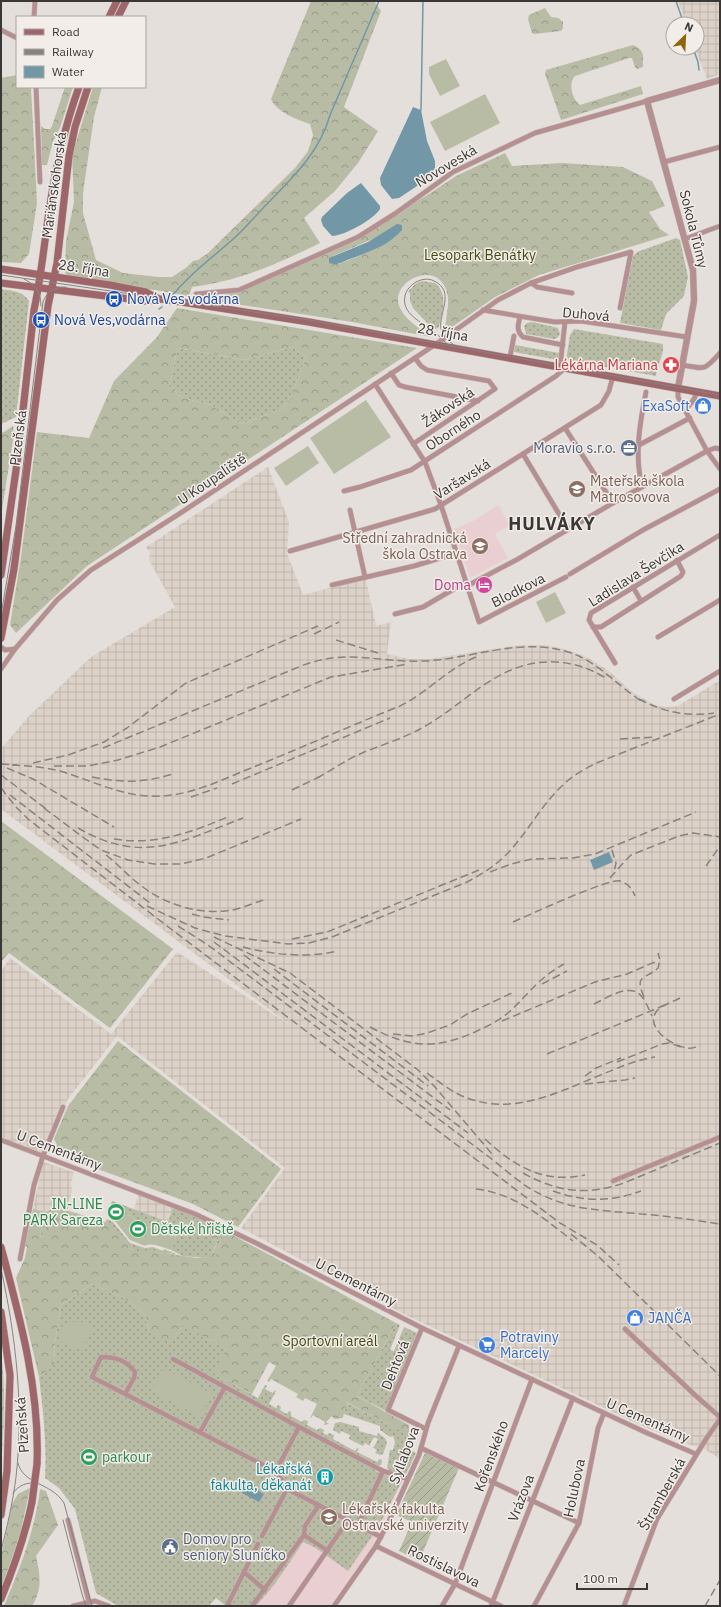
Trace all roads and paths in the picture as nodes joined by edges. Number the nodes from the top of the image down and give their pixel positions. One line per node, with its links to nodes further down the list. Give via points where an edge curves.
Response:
1 (35, 1): 4 (street)
2 (117, 1): 5 (main road)
3 (126, 1): 6 (main road)
4 (34, 16)
5 (110, 16)
6 (118, 16)
7 (1, 30): 8 (street)
8 (16, 38)
9 (720, 80): 13 (street, Novoveská)
10 (36, 88): 16 (street)
11 (79, 88): 19 (main road, Mariánskohorská, via 58,161)
12 (88, 88): 23 (main road, Mariánskohorská, via 69,156)
13 (647, 101): 15 (street, Sokola Tůmy); 29 (street, Novoveská, via 530,135 453,172 358,237 239,290)
14 (720, 147): 15 (street)
15 (664, 162): 18 (street, Sokola Tůmy)
16 (40, 182)
17 (720, 226): 18 (street)
18 (686, 238): 36 (street, Sokola Tůmy, via 694,283 694,301)
19 (43, 255): 21 (main road, via 33,269); 22 (main road, Mariánskohorská)
20 (1, 269): 21 (main road, 28. října)
21 (24, 272): 22 (main road, 28. října)
22 (40, 274): 23 (main road, 28. října); 26 (main road, Plzeňská)
23 (54, 276): 27 (main road, Mariánskohorská); 30 (main road, 28. října, via 146,292)
24 (531, 282): 28 (street, via 537,287); 31 (street, U Koupaliště, via 631,252); 32 (street, U Koupaliště)
25 (1, 283): 26 (main road, 28. října)
26 (38, 287): 27 (main road, 28. října); 74 (main road, Plzeňská)
27 (52, 289): 30 (main road, 28. října, via 146,301); 85 (main road, Plzeňská, via 14,569)
28 (572, 293)
29 (196, 294)
30 (162, 299): 37 (main road, 28. října)
31 (620, 308)
32 (483, 310): 33 (street, Duhová); 37 (street, U Koupaliště)
33 (520, 317): 34 (street, Duhová); 38 (street, via 518,328 523,337)
34 (565, 322): 36 (street, Duhová, via 581,321); 38 (street)
35 (514, 336): 41 (street)
36 (687, 337): 42 (street, Sokola Tůmy)
37 (436, 344): 40 (street, U Koupaliště); 41 (main road, 28. října)
38 (563, 345): 43 (street)
39 (720, 353): 42 (street, via 708,366 702,368)
40 (415, 358): 44 (street, U Koupaliště); 51 (street, Žákovská, via 427,370 489,382 495,389)
41 (510, 358): 43 (main road, 28. října)
42 (682, 364): 47 (street, Sokola Tůmy)
43 (563, 367): 45 (main road, 28. října); 60 (street, Oborného, via 559,374)
44 (391, 373): 46 (street, U Koupaliště); 51 (street, via 399,384 405,387)
45 (613, 376): 47 (main road, 28. října); 54 (street, Varšavská, via 601,406)
46 (375, 384): 55 (street, Žákovská); 87 (street, U Koupaliště, via 91,570 57,600)
47 (678, 388): 49 (main road, 28. října); 52 (street, via 677,396)
48 (646, 392): 56 (street, via 640,422)
49 (697, 392): 50 (main road, 28. října); 52 (street)
50 (720, 396)
51 (478, 401): 55 (street, Žákovská)
52 (685, 411): 53 (street)
53 (690, 418): 56 (street); 58 (street)
54 (565, 428): 59 (street, Varšavská); 65 (street)
55 (413, 444): 60 (street, Žákovská)
56 (639, 445): 62 (street, via 639,474)
57 (720, 449): 58 (street)
58 (707, 451): 61 (street); 62 (street)
59 (523, 454): 66 (street, Varšavská); 68 (street)
60 (425, 462): 64 (street, Oborného, via 411,470); 66 (street, Žákovská)
61 (720, 469)
62 (642, 486): 65 (street)
63 (720, 489): 82 (street, Blodkova, via 643,530 568,576)
64 (344, 491)
65 (613, 503): 68 (street)
66 (442, 504): 69 (street, Varšavská, via 435,509); 72 (street, Žákovská)
67 (350, 510): 69 (street)
68 (568, 529): 76 (street, via 518,559)
69 (355, 532): 71 (street, Varšavská); 75 (street)
70 (720, 535): 73 (street, Ladislava Ševčíka)
71 (290, 551)
72 (457, 553): 75 (street); 76 (street, Žákovská)
73 (677, 560): 78 (street, Ladislava Ševčíka); 80 (street, via 683,574)
74 (1, 575)
75 (365, 577): 77 (street)
76 (466, 584): 81 (street, via 423,607); 82 (street, Žákovská)
77 (332, 585)
78 (633, 587): 80 (street); 83 (street, Ladislava Ševčíka, via 591,613 589,620)
79 (720, 600): 84 (street)
80 (641, 601): 83 (street, via 601,627)
81 (395, 614)
82 (479, 622)
83 (593, 627): 89 (street, Ladislava Ševčíka)
84 (658, 637)
85 (1, 638)
86 (1, 647): 87 (street, via 6,650)
87 (15, 649): 88 (street, U Koupaliště); 90 (street, U Koupaliště)
88 (1, 662)
89 (615, 663)
90 (1, 669)
91 (720, 671): 92 (street)
92 (674, 699)
93 (63, 1107): 96 (street)
94 (720, 1137): 97 (street)
95 (3, 1140): 96 (street, U Cementárny)
96 (43, 1156): 99 (street, via 34,1185); 102 (street, U Cementárny, via 195,1214)
97 (613, 1181)
98 (1, 1247): 138 (main road, Plzeňská, bridge, via 29,1362 37,1419 37,1464 27,1530)
99 (20, 1259)
100 (1, 1312): 101 (main road, Plzeňská)
101 (2, 1324): 124 (main road, Plzeňská, via 10,1375 7,1471)
102 (422, 1328): 104 (street, U Cementárny); 113 (street, Dehtová, via 388,1410)
103 (625, 1329): 111 (street)
104 (459, 1346): 106 (street, U Cementárny); 113 (street, Syllabova)
105 (173, 1359): 107 (street)
106 (532, 1379): 109 (street, U Cementárny); 120 (street, Kořenského)
107 (225, 1387): 112 (street); 114 (street)
108 (126, 1394): 108 (street, via 92,1377 101,1358 123,1360 135,1372); 114 (street)
109 (572, 1398): 110 (street, U Cementárny); 122 (street, Vrázova)
110 (604, 1413): 116 (street, U Cementárny); 127 (street, Holubova, via 598,1428)
111 (720, 1418): 116 (street, Štramberská)
112 (299, 1427): 117 (street); 118 (street)
113 (426, 1430): 115 (street, Syllabova)
114 (200, 1432): 118 (street)
115 (421, 1448): 119 (street, Syllabova); 120 (street)
116 (696, 1454): 150 (street, Štramberská, via 657,1519)
117 (383, 1471): 119 (street); 128 (street)
118 (277, 1472): 121 (street)
119 (408, 1479): 131 (street, Syllabova)
120 (493, 1482): 122 (street); 136 (street, Kořenského)
121 (287, 1489): 123 (street); 130 (street)
122 (532, 1501): 127 (street); 140 (street, Vrázova)
123 (319, 1505): 126 (street); 129 (street, via 305,1526)
124 (1, 1515)
125 (68, 1520): 139 (street)
126 (348, 1520): 128 (street); 134 (street)
127 (579, 1523): 149 (street, Holubova)
128 (358, 1525): 131 (street)
129 (304, 1535): 134 (street); 137 (street)
130 (262, 1536)
131 (381, 1537): 133 (street, Syllabova)
132 (258, 1544): 135 (street)
133 (376, 1546): 136 (street, Rostislavova); 146 (street, Syllabova)
134 (328, 1552): 145 (street)
135 (244, 1572): 137 (street); 143 (street, via 228,1604)
136 (455, 1584): 140 (street, Rostislavova); 147 (street, Kořenského)
137 (264, 1590): 144 (street)
138 (1, 1599)
139 (90, 1603): 141 (street); 142 (street, via 101,1602)
140 (492, 1604): 148 (street, Rostislavova)
141 (73, 1606)
142 (109, 1606)
143 (230, 1606)
144 (252, 1606)
145 (289, 1606)
146 (334, 1606)
147 (442, 1606)
148 (501, 1606)
149 (534, 1606)
150 (624, 1606)

